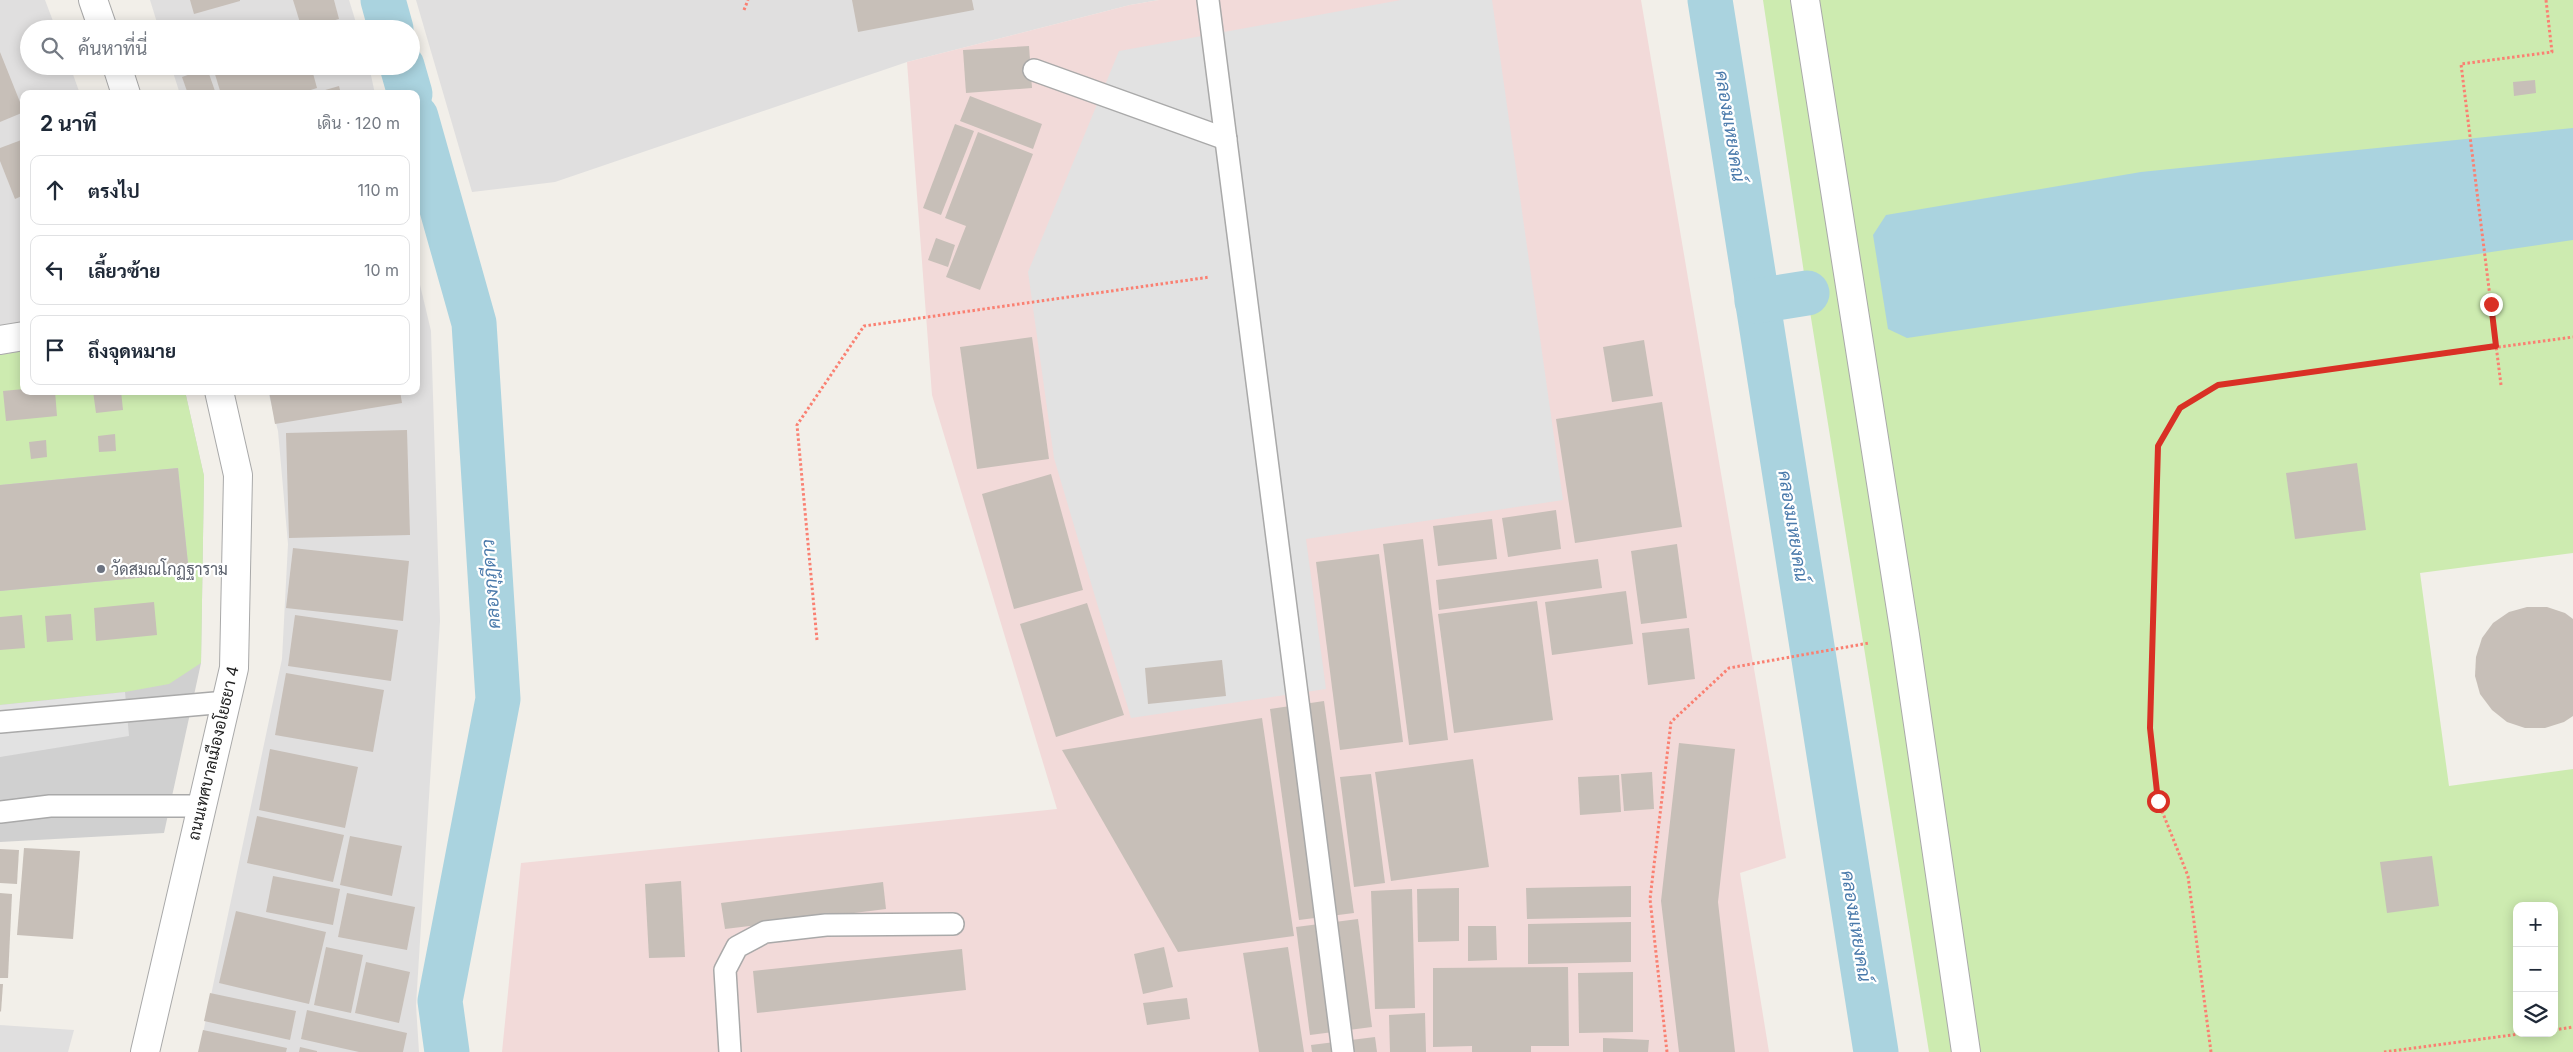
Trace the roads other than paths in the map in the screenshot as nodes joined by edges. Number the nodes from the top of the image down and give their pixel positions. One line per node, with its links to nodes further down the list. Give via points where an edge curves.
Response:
1 (93, 0): 4 (street)
2 (1208, 0): 8 (lane)
3 (1805, 0): 20 (street, via 1905,636)
4 (100, 20)
5 (1034, 70): 8 (lane)
6 (119, 75): 7 (street)
7 (125, 90)
8 (1226, 139): 19 (lane)
9 (20, 337): 10 (street)
10 (0, 340)
11 (220, 395): 12 (street, ถนนเทศบาลเมืองอโยธยา 4, via 238,475 234,668)
12 (226, 702): 13 (lane); 14 (street, ถนนเทศบาลเมืองอโยธยา 4)
13 (0, 722)
14 (202, 806): 15 (lane, via 50,806); 17 (street, ถนนเทศบาลเมืองอโยธยา 4)
15 (0, 812)
16 (953, 924): 18 (lane, via 817,926 765,932 737,947 725,970)
17 (145, 1052)
18 (730, 1052)
19 (1343, 1052)
20 (1966, 1052)

